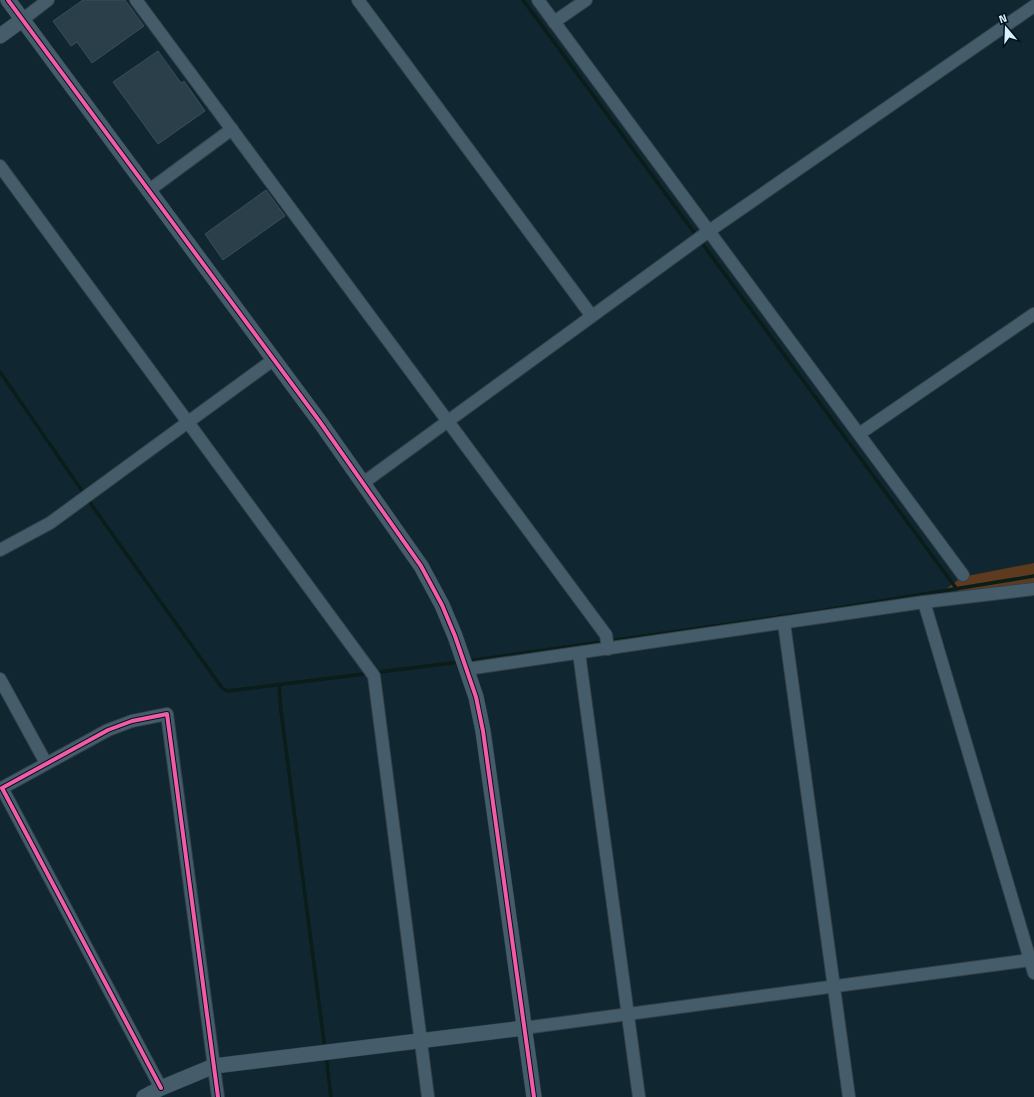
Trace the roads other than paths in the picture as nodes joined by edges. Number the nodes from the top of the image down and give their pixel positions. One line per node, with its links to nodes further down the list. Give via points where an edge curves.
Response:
1 (8, 0): 8 (street)
2 (48, 0): 8 (street)
3 (136, 0): 11 (street)
4 (358, 0): 16 (street)
5 (538, 0): 9 (street)
6 (586, 0): 9 (street)
7 (1034, 6): 14 (street)
8 (22, 20): 10 (street); 13 (street)
9 (554, 22): 14 (street)
10 (0, 36)
11 (232, 129): 13 (street); 18 (street)
12 (0, 166): 19 (street)
13 (148, 191): 17 (street)
14 (709, 231): 16 (street); 20 (street)
15 (1034, 314): 20 (street)
16 (591, 315): 18 (street)
17 (273, 360): 19 (street); 21 (street)
18 (448, 421): 21 (street); 27 (street, via 606,635)
19 (189, 422): 22 (street, via 50,523); 37 (street, via 374,676)
20 (859, 434): 23 (street)
21 (363, 483): 29 (street, via 421,566 442,605)
22 (0, 550)
23 (963, 575)
24 (1034, 589): 25 (street)
25 (924, 602): 26 (street); 32 (street)
26 (784, 623): 27 (street); 34 (street)
27 (608, 649): 28 (street)
28 (579, 653): 29 (street); 35 (street)
29 (467, 669): 36 (street, via 476,697 482,731)
30 (0, 679): 31 (street)
31 (46, 763): 38 (street, via 108,730 132,721 167,714); 39 (street, via 2,788)
32 (1030, 960): 33 (street); 34 (street)
33 (1034, 973)
34 (834, 987): 35 (street); 45 (street)
35 (628, 1014): 36 (street); 44 (street)
36 (524, 1028): 37 (street); 43 (street)
37 (420, 1042): 38 (street); 42 (street)
38 (214, 1066): 39 (street); 41 (street)
39 (161, 1088): 40 (street)
40 (144, 1097)
41 (218, 1097)
42 (428, 1097)
43 (534, 1097)
44 (639, 1097)
45 (849, 1097)

